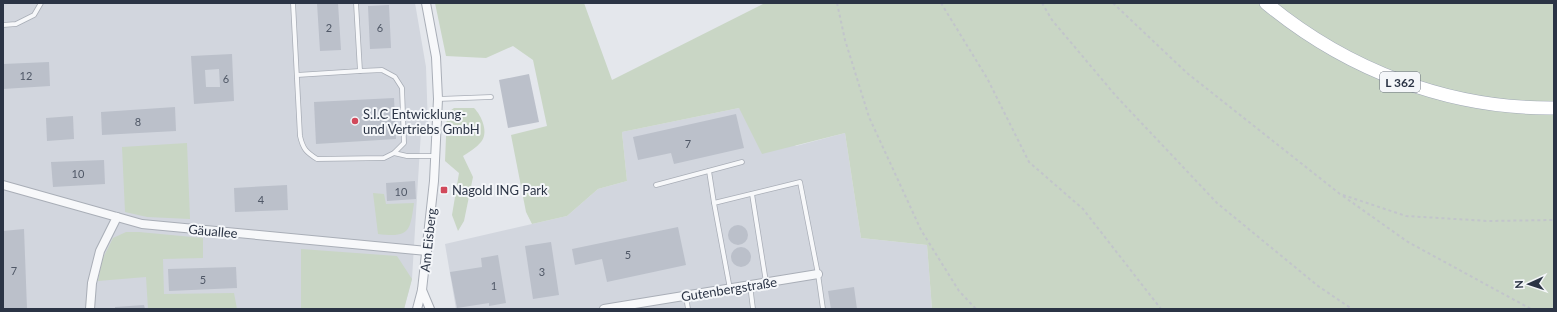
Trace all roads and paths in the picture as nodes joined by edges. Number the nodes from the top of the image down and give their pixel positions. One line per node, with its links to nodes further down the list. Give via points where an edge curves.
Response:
1 (41, 3): 10 (lane, via 34,15 16,24)
2 (293, 3): 12 (lane)
3 (356, 3): 11 (lane)
4 (426, 3): 14 (street, Am Eisberg, via 436,56)
5 (837, 3): 42 (path, via 845,40 869,117 921,230 959,291)
6 (941, 3): 43 (path, via 987,78 1029,162 1082,209)
7 (1042, 3): 44 (path, via 1052,20 1116,96 1217,203 1318,286)
8 (1113, 3): 23 (path, via 1187,73)
9 (1266, 3): 15 (main road, L 362, via 1298,28 1344,56 1398,81 1466,100 1514,107)
10 (3, 25)
11 (360, 71): 12 (lane); 16 (lane, via 382,70 395,77 402,88 404,143)
12 (297, 75): 16 (lane, via 300,136 302,147 309,154 317,159 384,158)
13 (491, 98): 14 (lane)
14 (438, 99): 17 (street, Am Eisberg)
15 (1554, 108)
16 (394, 153): 17 (lane, via 407,156)
17 (436, 156): 27 (street, Am Eisberg)
18 (742, 162): 19 (lane)
19 (709, 171): 20 (lane); 24 (lane)
20 (656, 184)
21 (3, 185): 25 (street, Gäuallee)
22 (752, 194): 24 (lane); 28 (lane, via 800,182); 29 (lane)
23 (1340, 194): 26 (path, via 1406,216 1488,221); 45 (path, via 1408,242)
24 (714, 203): 31 (lane)
25 (117, 217): 27 (street, Gäuallee, via 142,224); 35 (street, via 100,251 92,283)
26 (1554, 220)
27 (427, 251): 32 (street, Am Eisberg)
28 (818, 274): 29 (street, Gutenbergstraße); 41 (lane)
29 (766, 283): 30 (street, Gutenbergstraße)
30 (750, 285): 31 (street, Gutenbergstraße); 40 (lane)
31 (730, 289): 33 (street, Gutenbergstraße)
32 (422, 290): 36 (street, Am Eisberg); 37 (street)
33 (686, 296): 34 (street, Gutenbergstraße); 39 (lane)
34 (640, 306): 38 (street, Gutenbergstraße)
35 (90, 309)
36 (417, 309)
37 (430, 309)
38 (604, 309)
39 (688, 309)
40 (754, 309)
41 (823, 309)
42 (976, 309)
43 (1161, 309)
44 (1352, 309)
45 (1531, 309)

